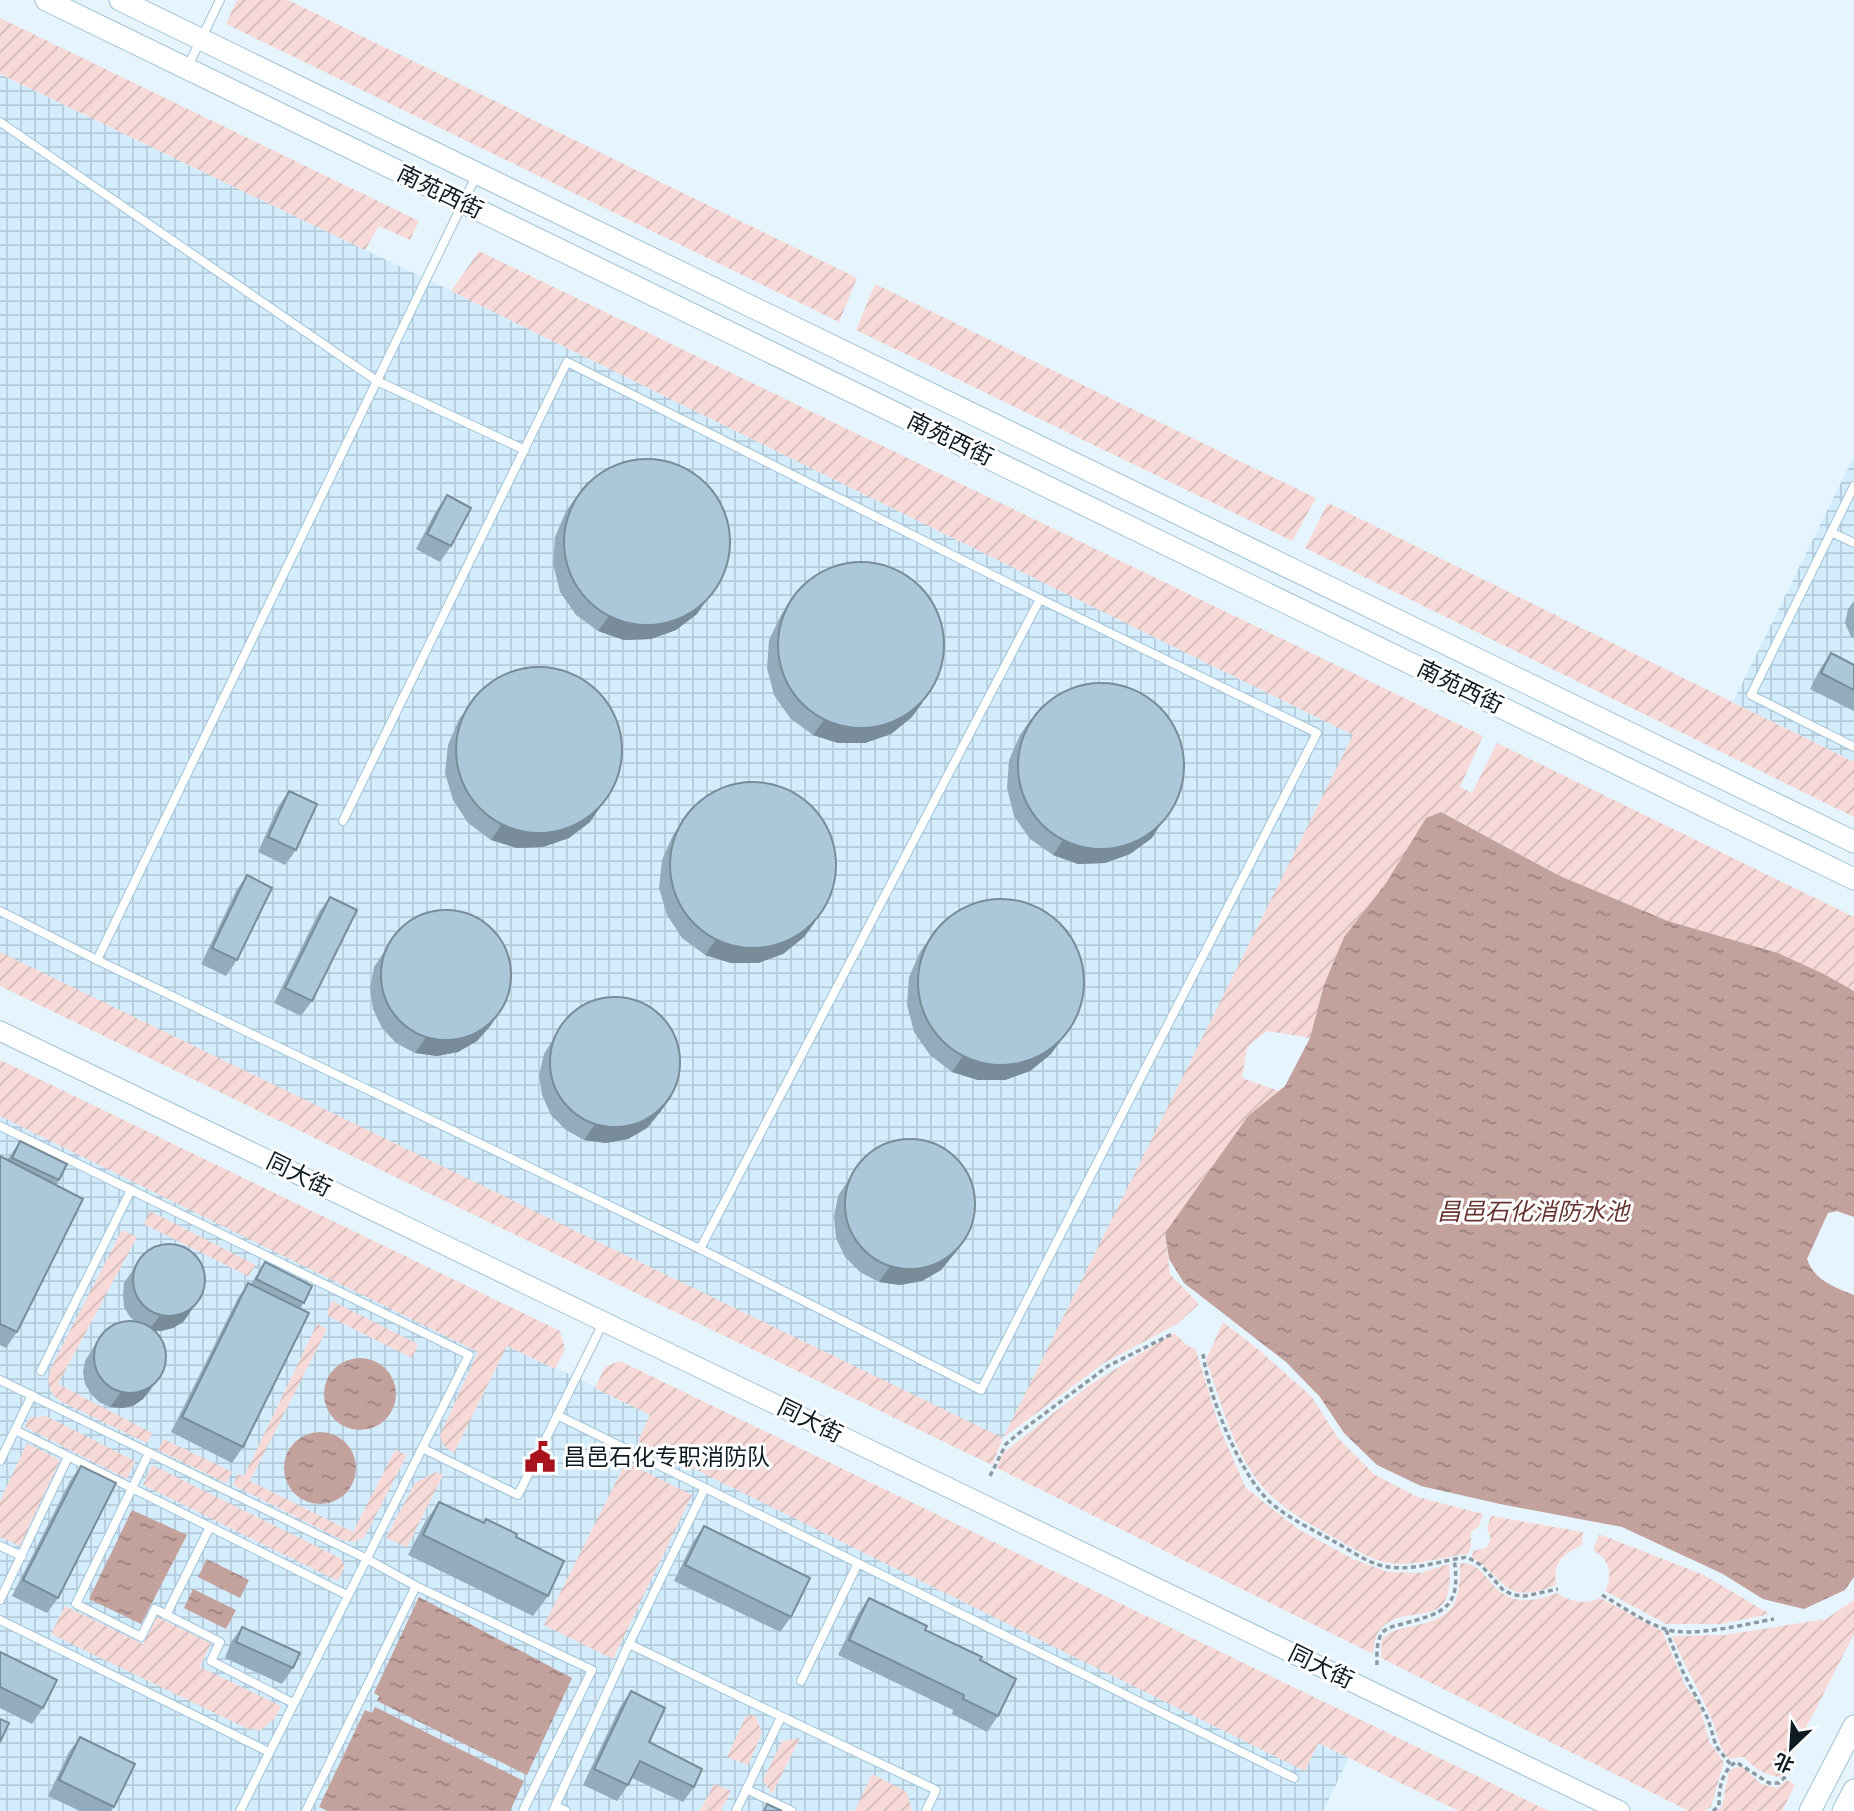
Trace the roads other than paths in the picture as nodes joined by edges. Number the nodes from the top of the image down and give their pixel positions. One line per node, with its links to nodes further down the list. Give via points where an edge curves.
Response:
1 (46, 0): 5 (main road, 南苑西街)
2 (120, 0): 4 (main road, 南苑西街)
3 (220, 0): 4 (lane)
4 (200, 39): 5 (lane); 7 (main road, 南苑西街)
5 (187, 68): 8 (main road, 南苑西街)
6 (0, 122): 9 (lane)
7 (477, 174): 8 (lane); 17 (main road, 南苑西街)
8 (463, 203): 9 (lane); 18 (main road, 南苑西街)
9 (377, 381): 10 (lane); 20 (lane)
10 (525, 450): 14 (lane, via 567,362); 16 (lane)
11 (1854, 486): 12 (lane)
12 (1831, 532): 13 (lane); 15 (lane, via 1751,695)
13 (1854, 543)
14 (1040, 598): 24 (lane); 24 (lane, via 1317,733 981,1390)
15 (1854, 747)
16 (343, 821)
17 (1854, 842)
18 (1854, 879)
19 (0, 911): 20 (lane)
20 (97, 960): 24 (lane)
21 (0, 1031): 25 (street, 同大街)
22 (0, 1126): 23 (lane)
23 (131, 1190): 26 (lane); 31 (lane, via 469,1355)
24 (699, 1249)
25 (604, 1321): 29 (lane); 64 (street, 同大街)
26 (41, 1371)
27 (0, 1380): 28 (lane)
28 (32, 1395): 30 (lane); 32 (lane)
29 (557, 1415): 31 (lane, via 518,1495); 36 (lane)
30 (15, 1430): 33 (lane); 34 (lane)
31 (422, 1448): 40 (lane)
32 (149, 1453): 35 (lane); 40 (lane)
33 (68, 1457): 35 (lane); 39 (lane)
34 (0, 1461)
35 (132, 1488): 37 (lane); 45 (lane, via 76,1604 141,1637 155,1609)
36 (705, 1488): 41 (lane); 47 (lane)
37 (210, 1527): 43 (lane); 45 (lane)
38 (0, 1546): 39 (lane)
39 (22, 1556): 44 (lane)
40 (365, 1559): 42 (lane); 43 (lane)
41 (858, 1563): 48 (lane); 53 (lane)
42 (416, 1586): 58 (lane); 59 (lane, via 592,1670)
43 (347, 1595): 49 (lane)
44 (0, 1601)
45 (166, 1615): 49 (lane, via 220,1642 211,1661)
46 (0, 1620): 52 (lane)
47 (629, 1644): 50 (lane); 56 (lane)
48 (801, 1681)
49 (293, 1703): 52 (lane)
50 (781, 1717): 54 (lane); 63 (lane, via 936,1790)
51 (1854, 1726): 65 (main road)
52 (269, 1752): 57 (lane)
53 (1294, 1778)
54 (746, 1789): 61 (lane); 62 (lane)
55 (1854, 1790): 66 (main road)
56 (554, 1809): 60 (lane)
57 (240, 1811)
58 (306, 1811)
59 (523, 1811)
60 (566, 1811)
61 (736, 1811)
62 (792, 1811)
63 (926, 1811)
64 (1620, 1811)
65 (1810, 1811)
66 (1843, 1811)

